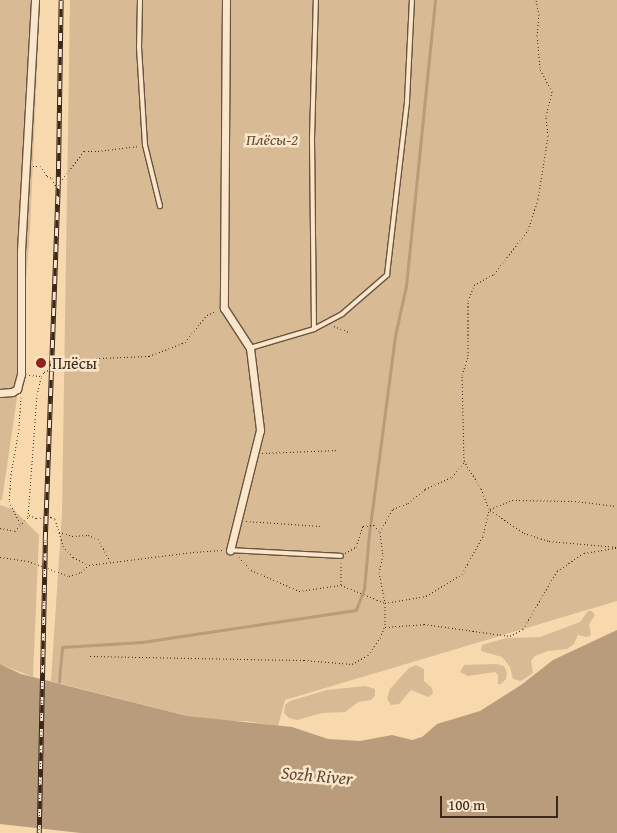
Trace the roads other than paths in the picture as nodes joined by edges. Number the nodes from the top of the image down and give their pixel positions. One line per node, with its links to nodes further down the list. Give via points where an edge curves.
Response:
1 (35, 0): 9 (street, via 21,251 21,374 17,389)
2 (140, 0): 6 (lane, via 139,47 145,145)
3 (226, 0): 8 (street, via 224,308)
4 (316, 0): 7 (lane, via 312,139)
5 (412, 0): 7 (lane, via 407,101 388,274 342,314)
6 (160, 206)
7 (314, 329): 8 (lane)
8 (250, 348): 10 (street, via 260,430)
9 (0, 393)
10 (230, 550): 11 (lane)
11 (341, 556)

